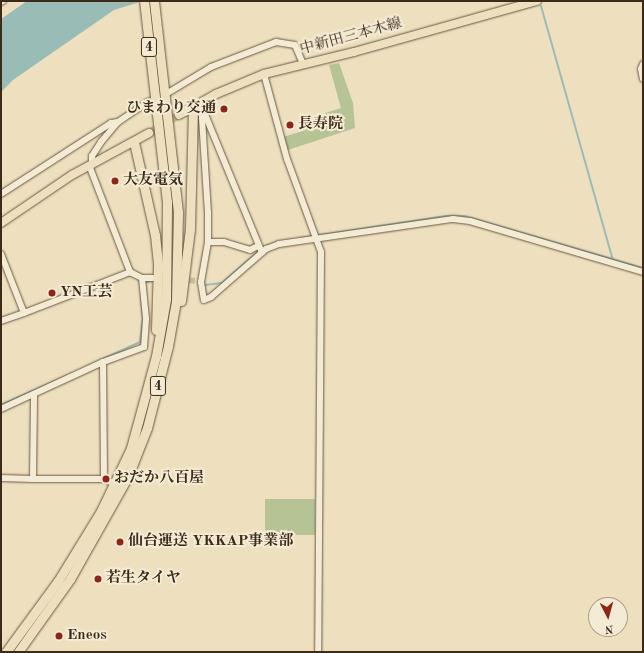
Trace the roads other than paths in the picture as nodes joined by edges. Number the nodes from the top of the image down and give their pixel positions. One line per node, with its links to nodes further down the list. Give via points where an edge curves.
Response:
1 (144, 1): 9 (highway, 4)
2 (154, 1): 8 (highway, 4)
3 (537, 1): 4 (main road, 中新田三本木線, via 360,51)
4 (302, 64): 6 (main road, 中新田三本木線); 8 (street, via 295,45 276,42 211,67)
5 (643, 64): 7 (street)
6 (264, 74): 10 (main road, 中新田三本木線); 20 (street, via 287,159)
7 (643, 79)
8 (166, 90): 32 (highway, 4, via 178,204 179,255 176,301)
9 (155, 96): 14 (street); 30 (highway, 4, via 166,183 168,249 166,299)
10 (202, 102): 11 (main road, 中新田三本木線); 12 (street)
11 (193, 107): 13 (main road, 中新田三本木線); 32 (highway, via 187,267 173,346)
12 (204, 112): 21 (street, via 202,139); 22 (street)
13 (179, 115)
14 (118, 122): 17 (street, via 101,142); 18 (street, via 111,123)
15 (149, 133): 16 (main road)
16 (134, 142): 17 (main road); 30 (highway, via 147,192 158,266)
17 (90, 164): 19 (main road); 24 (street)
18 (1, 194)
19 (3, 220)
20 (316, 236): 22 (street); 25 (street, via 464,219); 41 (street, via 321,252)
21 (208, 242): 22 (street, via 224,242 250,250); 22 (street, via 198,282 201,296 207,300)
22 (260, 250)
23 (1, 254): 28 (street)
24 (130, 272): 26 (street); 28 (street)
25 (643, 272)
26 (142, 278): 27 (street); 31 (street, via 146,319 144,348)
27 (153, 278)
28 (24, 313): 29 (street)
29 (1, 321)
30 (156, 356): 38 (highway, 4, via 139,423)
31 (104, 362): 33 (street); 37 (street)
32 (157, 390): 40 (highway, 4, via 147,428 124,485 70,579)
33 (34, 394): 34 (street); 36 (street)
34 (1, 409)
35 (1, 478): 36 (street)
36 (33, 479): 37 (street)
37 (104, 479): 38 (street)
38 (115, 484): 39 (highway, 4, via 74,558)
39 (6, 652)
40 (18, 652)
41 (318, 652)

